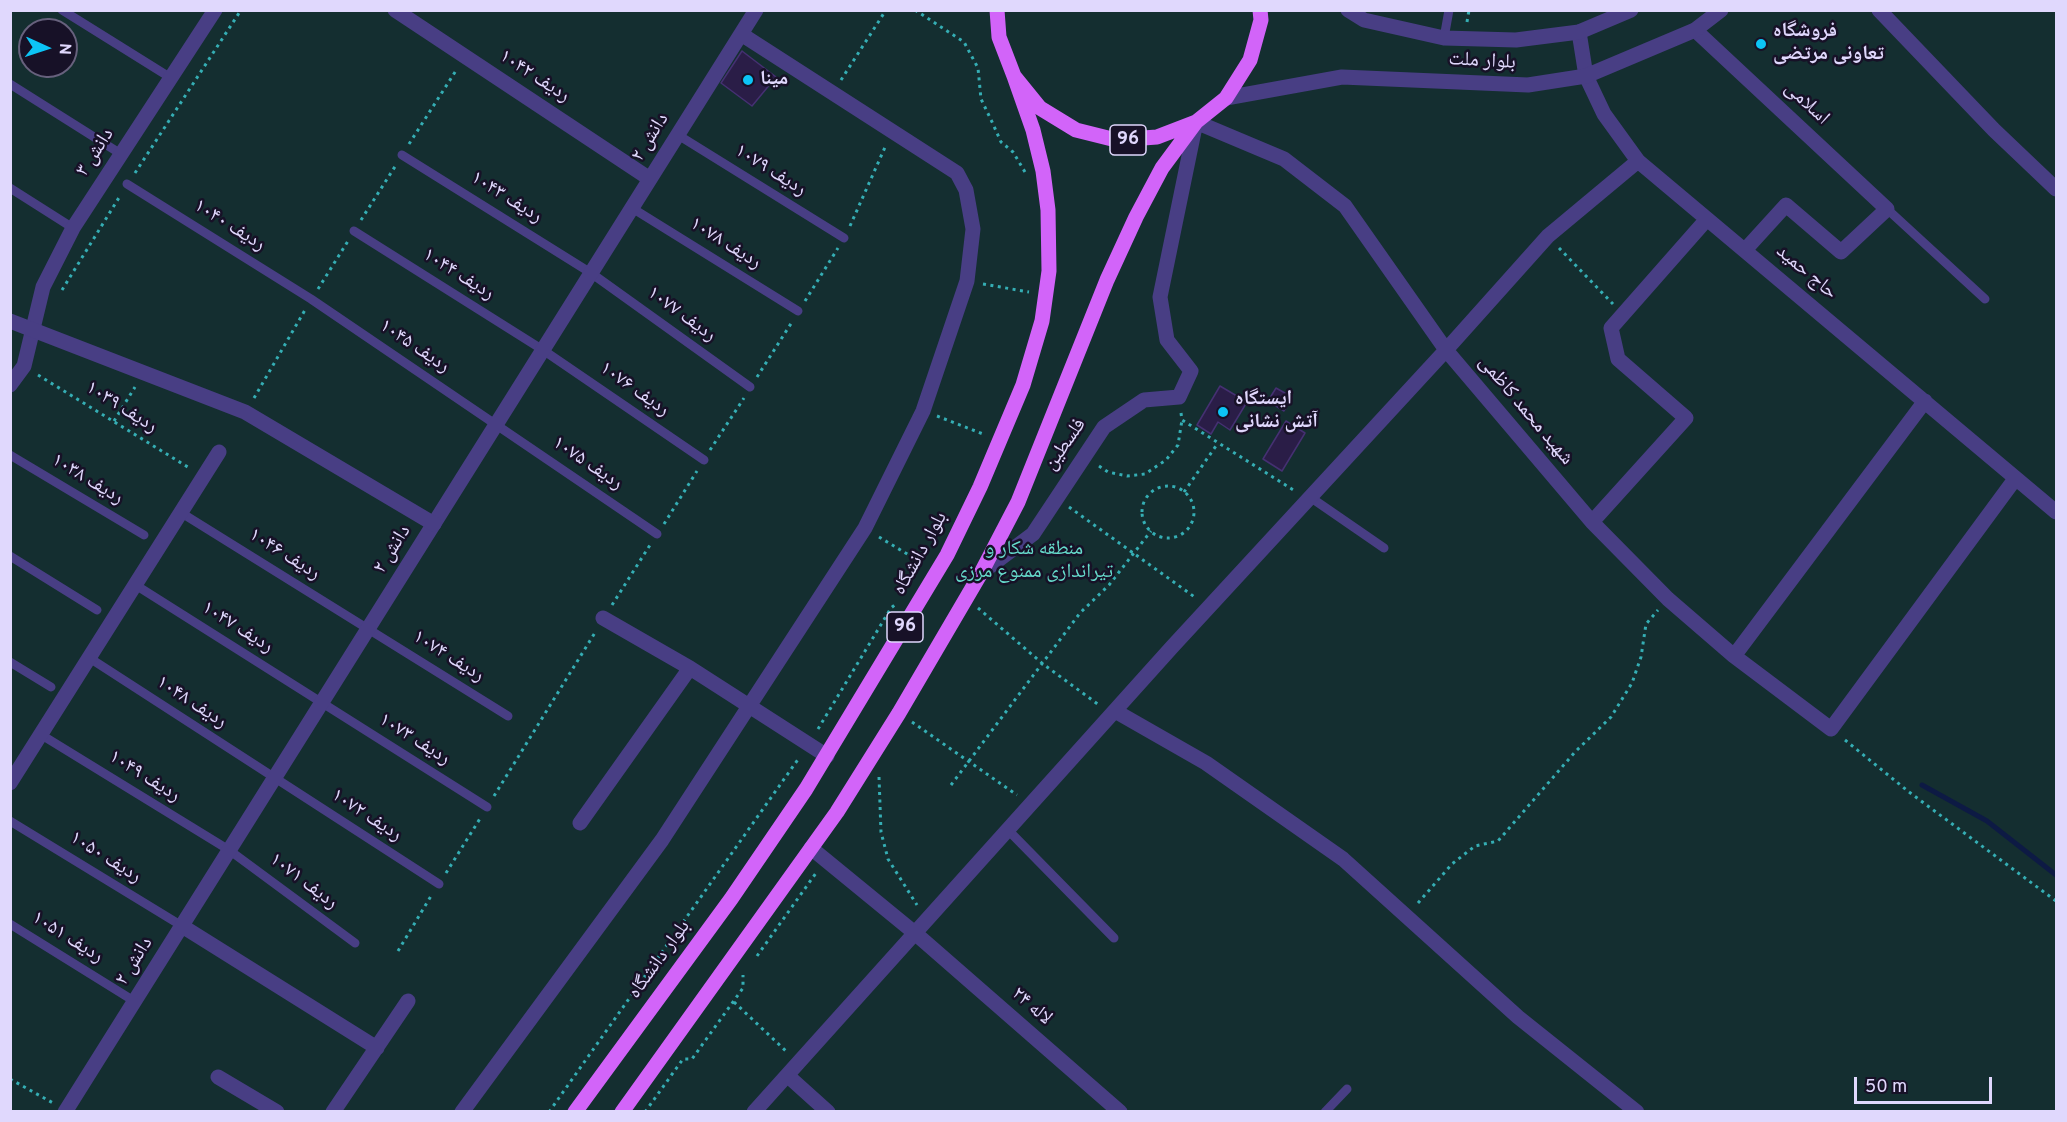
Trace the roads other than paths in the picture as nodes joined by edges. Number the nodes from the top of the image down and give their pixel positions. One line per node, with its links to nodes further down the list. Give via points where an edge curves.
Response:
1 (62, 10): 18 (lane)
2 (215, 10): 18 (street, دانش ۳)
3 (395, 10): 26 (street, ردیف ۱۰۴۲)
4 (756, 10): 14 (street, دانش ۲)
5 (997, 10): 16 (main road, 96, via 999,37)
6 (1260, 10): 20 (main road, 96, via 1251,60)
7 (1348, 10): 15 (street, بلوار ملت, via 1364,20)
8 (1449, 10): 15 (lane)
9 (1631, 10): 13 (street, بلوار ملت)
10 (1721, 10): 12 (street, بلوار ملت)
11 (1879, 10): 29 (street)
12 (1695, 30): 17 (street, بلوار ملت); 31 (street, اسلامی)
13 (1579, 32): 15 (street, بلوار ملت, via 1516,40); 17 (street, حاج حمید)
14 (741, 34): 22 (street, دانش ۲); 73 (street, via 957,173 966,190 973,229 967,281 923,411 865,528)
15 (1444, 38)
16 (1014, 76): 21 (main road, 96, via 1040,108 1076,130 1106,138 1157,138); 77 (main road, بلوار دانشگاه / 96, via 1033,130 1048,210 1049,271 1043,311 1023,385 980,487 936,573)
17 (1586, 76): 20 (street, بلوار ملت, via 1528,85 1342,77); 25 (street, حاج حمید, via 1604,114)
18 (171, 78): 23 (street, دانش ۳)
19 (10, 84): 23 (lane)
20 (1226, 98): 21 (main road, 96)
21 (1196, 122): 44 (street, شهید محمد کاظمی, via 1284,159 1345,206); 62 (main road, 96, via 1162,168 1136,217 1018,502); 62 (street, فلسطین, via 1160,297 1167,340 1191,371 1179,397 1144,400 1104,427 1033,534)
22 (678, 135): 26 (street, دانش ۲); 35 (lane, ردیف ۱۰۷۹)
23 (121, 154): 33 (street, دانش ۳)
24 (402, 155): 37 (lane, ردیف ۱۰۴۳)
25 (1638, 161): 32 (street, حاج حمید); 44 (street, via 1548,236)
26 (650, 179): 30 (street, دانش ۲)
27 (127, 184): 38 (lane, ردیف ۱۰۴۰)
28 (10, 188): 33 (lane)
29 (2056, 189)
30 (632, 208): 37 (street, دانش ۲); 40 (lane, ردیف ۱۰۷۸)
31 (1887, 209): 36 (street, via 1841,252 1786,205); 39 (lane)
32 (1707, 219): 36 (street, حاج حمید); 56 (street, via 1611,328 1618,359 1686,418)
33 (73, 228): 42 (street, دانش ۳, via 43,287)
34 (354, 231): 43 (lane, ردیف ۱۰۴۴)
35 (844, 238)
36 (1745, 250): 47 (street, حاج حمید)
37 (591, 273): 43 (street, دانش ۲); 46 (lane, ردیف ۱۰۷۷)
38 (311, 299): 48 (lane, ردیف ۱۰۴۵)
39 (1985, 299)
40 (798, 311)
41 (10, 321): 42 (street)
42 (33, 329): 45 (street, دانش ۳, via 24,366); 57 (street, via 245,412)
43 (543, 350): 48 (street, دانش ۲); 51 (lane, ردیف ۱۰۷۶)
44 (1446, 350): 53 (street); 56 (street, شهید محمد کاظمی)
45 (10, 385)
46 (750, 387)
47 (1925, 402): 52 (street, حاج حمید); 67 (street)
48 (496, 424): 57 (street, دانش ۲); 58 (lane, ردیف ۱۰۷۵)
49 (219, 452): 55 (street)
50 (10, 455): 59 (lane, ردیف ۱۰۳۸)
51 (704, 460)
52 (2015, 479): 54 (street, حاج حمید); 67 (street, شهید محمد کاظمی, via 1832,729)
53 (1310, 497): 60 (lane); 74 (street)
54 (2056, 512)
55 (180, 513): 63 (street); 66 (lane, ردیف ۱۰۴۶)
56 (1592, 522): 67 (street, شهید محمد کاظمی, via 1668,599)
57 (434, 524): 66 (street, دانش ۲)
58 (657, 534)
59 (144, 536)
60 (1384, 548)
61 (10, 556): 64 (lane)
62 (981, 573): 84 (main road, 96, via 899,713)
63 (134, 584): 68 (street); 72 (lane, ردیف ۱۰۴۷)
64 (97, 610)
65 (603, 618): 70 (street)
66 (368, 629): 72 (street, دانش ۲); 75 (lane, ردیف ۱۰۷۴)
67 (1734, 656)
68 (88, 657): 76 (street); 78 (lane, ردیف ۱۰۴۸)
69 (10, 662): 71 (lane)
70 (690, 668): 73 (street); 82 (street)
71 (51, 687)
72 (322, 703): 78 (street, دانش ۲); 80 (lane, ردیف ۱۰۷۳)
73 (749, 705): 77 (street); 101 (street, via 662,840)
74 (1115, 711): 83 (street); 108 (street, via 1206,762 1343,859 1518,1017)
75 (508, 716)
76 (40, 734): 79 (street); 85 (lane, ردیف ۱۰۴۹)
77 (826, 756): 102 (main road, بلوار دانشگاه / 96, via 731,899)
78 (275, 778): 85 (street, دانش ۲); 86 (lane, ردیف ۱۰۷۲)
79 (10, 783)
80 (487, 807)
81 (10, 821): 88 (lane, ردیف ۱۰۵۰)
82 (580, 823)
83 (1008, 830): 89 (street); 90 (lane)
84 (811, 848): 89 (street, لاله ۲۴); 103 (main road, 96)
85 (229, 850): 88 (street, دانش ۲); 91 (lane, ردیف ۱۰۷۱)
86 (439, 884)
87 (10, 924): 92 (lane, ردیف ۱۰۵۱)
88 (182, 926): 92 (street, دانش ۲); 94 (street)
89 (916, 934): 95 (street); 106 (street, لاله ۲۴)
90 (1114, 938)
91 (355, 943)
92 (134, 1001): 98 (street, دانش ۲)
93 (408, 1001): 94 (street)
94 (377, 1048): 100 (street)
95 (788, 1076): 104 (street); 105 (street)
96 (218, 1077): 99 (street)
97 (1347, 1089): 107 (lane)
98 (66, 1111)
99 (278, 1112)
100 (333, 1112)
101 (462, 1112)
102 (575, 1112)
103 (622, 1112)
104 (754, 1112)
105 (828, 1112)
106 (1120, 1112)
107 (1325, 1112)
108 (1637, 1112)

